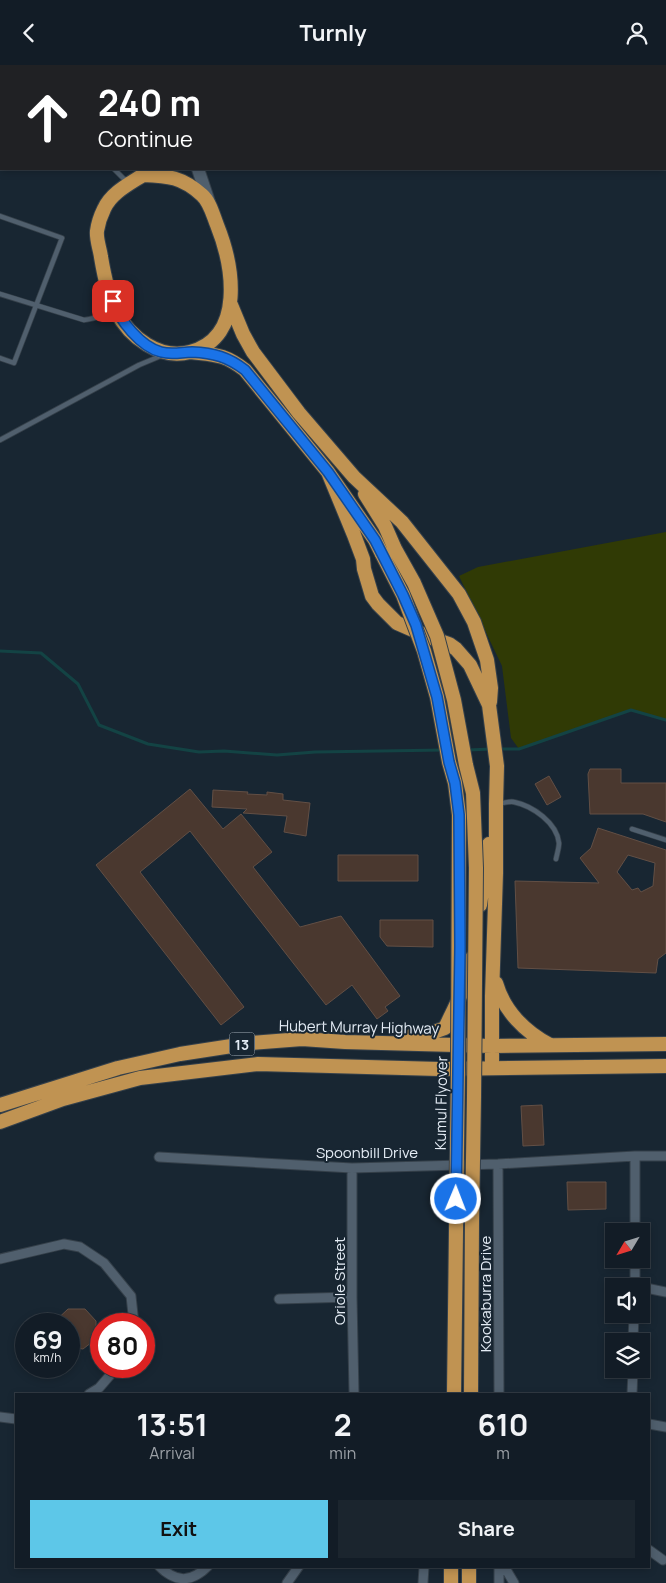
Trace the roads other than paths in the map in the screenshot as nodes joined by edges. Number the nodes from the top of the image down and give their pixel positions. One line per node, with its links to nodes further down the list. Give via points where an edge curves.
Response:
1 (115, 170): 4 (lane, via 124,179)
2 (156, 170): 4 (main road)
3 (198, 170): 5 (main road)
4 (139, 178): 5 (highway, via 163,176 181,179 204,196); 10 (highway, via 107,203 97,232 103,270)
5 (211, 208): 8 (highway, via 231,274)
6 (0, 216): 9 (lane, via 62,238)
7 (0, 294): 9 (lane)
8 (231, 305): 11 (highway, via 220,331 210,343); 16 (highway, via 253,352 299,413)
9 (36, 306): 10 (lane, via 84,320); 13 (lane, via 14,363)
10 (116, 312): 12 (highway, via 147,345)
11 (191, 352): 12 (highway); 15 (highway, via 222,356 245,370)
12 (167, 353): 14 (lane)
13 (0, 358)
14 (0, 440)
15 (328, 472): 17 (highway, via 375,540); 18 (highway, via 378,604 397,623 456,649 470,665)
16 (354, 477): 17 (highway, via 385,526); 18 (highway, via 402,522 459,594 474,622 487,660)
17 (389, 552): 48 (highway, Kumul Flyover, bridge, via 437,697 459,815); 49 (highway, bridge, via 414,583 437,636 473,793 476,868)
18 (491, 710): 19 (highway, via 497,765)
19 (496, 804): 22 (lane, via 513,802 535,811 549,823 559,845); 23 (highway); 24 (highway, via 470,971 445,1028 423,1036)
20 (632, 829): 21 (lane)
21 (666, 840)
22 (556, 859)
23 (492, 960): 26 (highway, via 500,997 506,1007 522,1026); 27 (highway)
24 (345, 1042): 27 (highway, Hubert Murray Highway / 13); 30 (highway, Hubert Murray Highway / 13, via 302,1039 260,1042 180,1054 118,1068)
25 (666, 1044): 26 (highway, Hubert Murray Highway / 13)
26 (550, 1045): 27 (highway, Hubert Murray Highway / 13)
27 (492, 1046): 29 (highway)
28 (666, 1066): 29 (highway, 13)
29 (492, 1068): 31 (highway, 13, via 258,1064 140,1078 63,1099)
30 (0, 1105)
31 (0, 1122)
32 (666, 1155): 33 (street, Spoonbill Drive)
33 (635, 1156): 35 (street, Spoonbill Drive); 37 (street)
34 (158, 1157): 36 (street, Spoonbill Drive)
35 (498, 1164): 36 (street, Spoonbill Drive); 50 (street, Kookaburra Drive)
36 (352, 1168): 41 (street, Oriole Street)
37 (635, 1223)
38 (0, 1259): 43 (street, via 64,1244 80,1247 104,1263 131,1296)
39 (650, 1289): 40 (street)
40 (666, 1292)
41 (352, 1297): 42 (street); 47 (street, Oriole Street)
42 (280, 1299)
43 (133, 1313)
44 (108, 1378): 46 (street)
45 (632, 1378): 51 (street)
46 (91, 1393)
47 (354, 1393)
48 (454, 1393)
49 (471, 1393)
50 (499, 1393)
51 (632, 1393)
52 (0, 1417): 53 (street)
53 (15, 1419)
54 (650, 1424): 55 (street)
55 (666, 1427)
56 (650, 1551): 57 (street)
57 (663, 1560)
58 (160, 1568): 59 (street, via 181,1581 198,1577)
59 (206, 1568)
60 (298, 1568): 66 (street)
61 (424, 1568): 67 (street)
62 (451, 1568): 68 (highway)
63 (469, 1568): 69 (highway)
64 (499, 1568): 70 (street)
65 (505, 1568): 71 (street)
66 (287, 1583)
67 (423, 1583)
68 (451, 1583)
69 (469, 1583)
70 (499, 1583)
71 (514, 1583)

